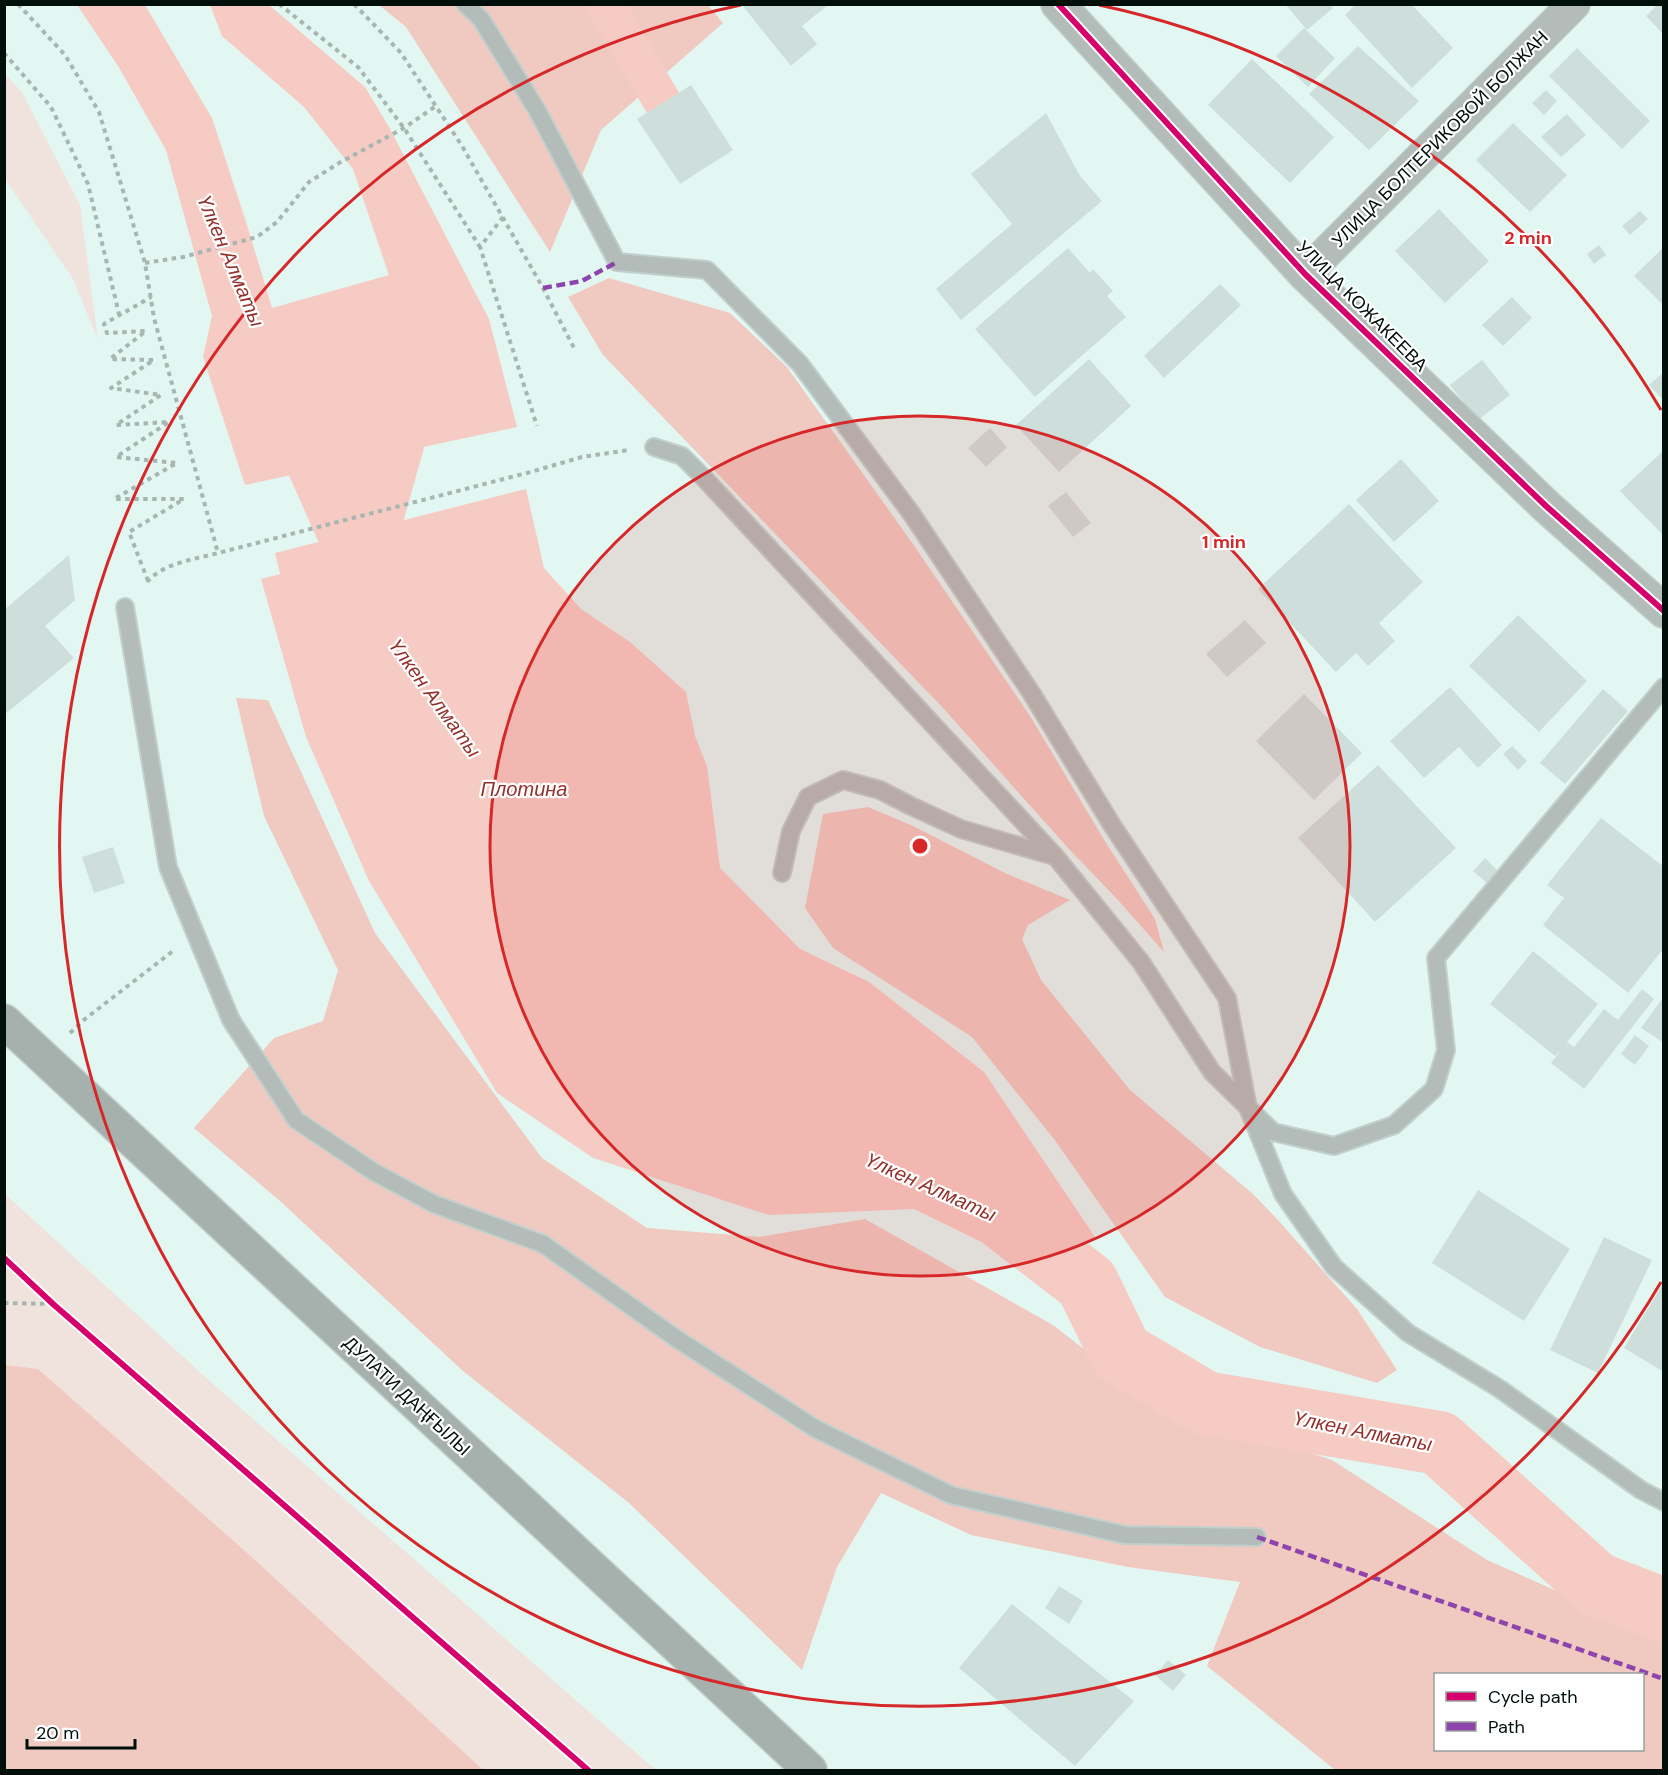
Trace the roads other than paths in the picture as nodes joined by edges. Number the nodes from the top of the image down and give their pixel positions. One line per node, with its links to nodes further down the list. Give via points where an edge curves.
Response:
1 (465, 4): 12 (lane, via 481,19 537,110 617,262 707,270 800,364 911,513 1227,998)
2 (1058, 4): 4 (street, УЛИЦА КОЖАКЕЕВА)
3 (1574, 4): 4 (street, УЛИЦА БОЛТЕРИКОВОЙ БОЛЖАН)
4 (1305, 274): 7 (street, УЛИЦА КОЖАКЕЕВА, via 1546,506)
5 (654, 447): 9 (lane, via 682,456 704,478)
6 (125, 607): 14 (lane, via 168,867 231,1020 296,1120 374,1172 434,1204 543,1244 677,1339 816,1429 951,1495 1125,1534)
7 (1664, 611)
8 (1664, 687): 12 (lane, via 1436,958 1446,1050 1434,1089 1394,1125 1334,1146 1273,1132)
9 (1055, 856): 10 (lane, via 961,829 880,790 843,780 807,797 791,831); 12 (lane, via 1141,962 1212,1072)
10 (782, 873)
11 (4, 1021): 15 (main road, ДУЛАТИ ДАҢҒЫЛЫ)
12 (1248, 1108): 13 (lane, via 1283,1194 1334,1268 1408,1333 1500,1389 1641,1490)
13 (1664, 1502)
14 (1257, 1538)
15 (810, 1770)

